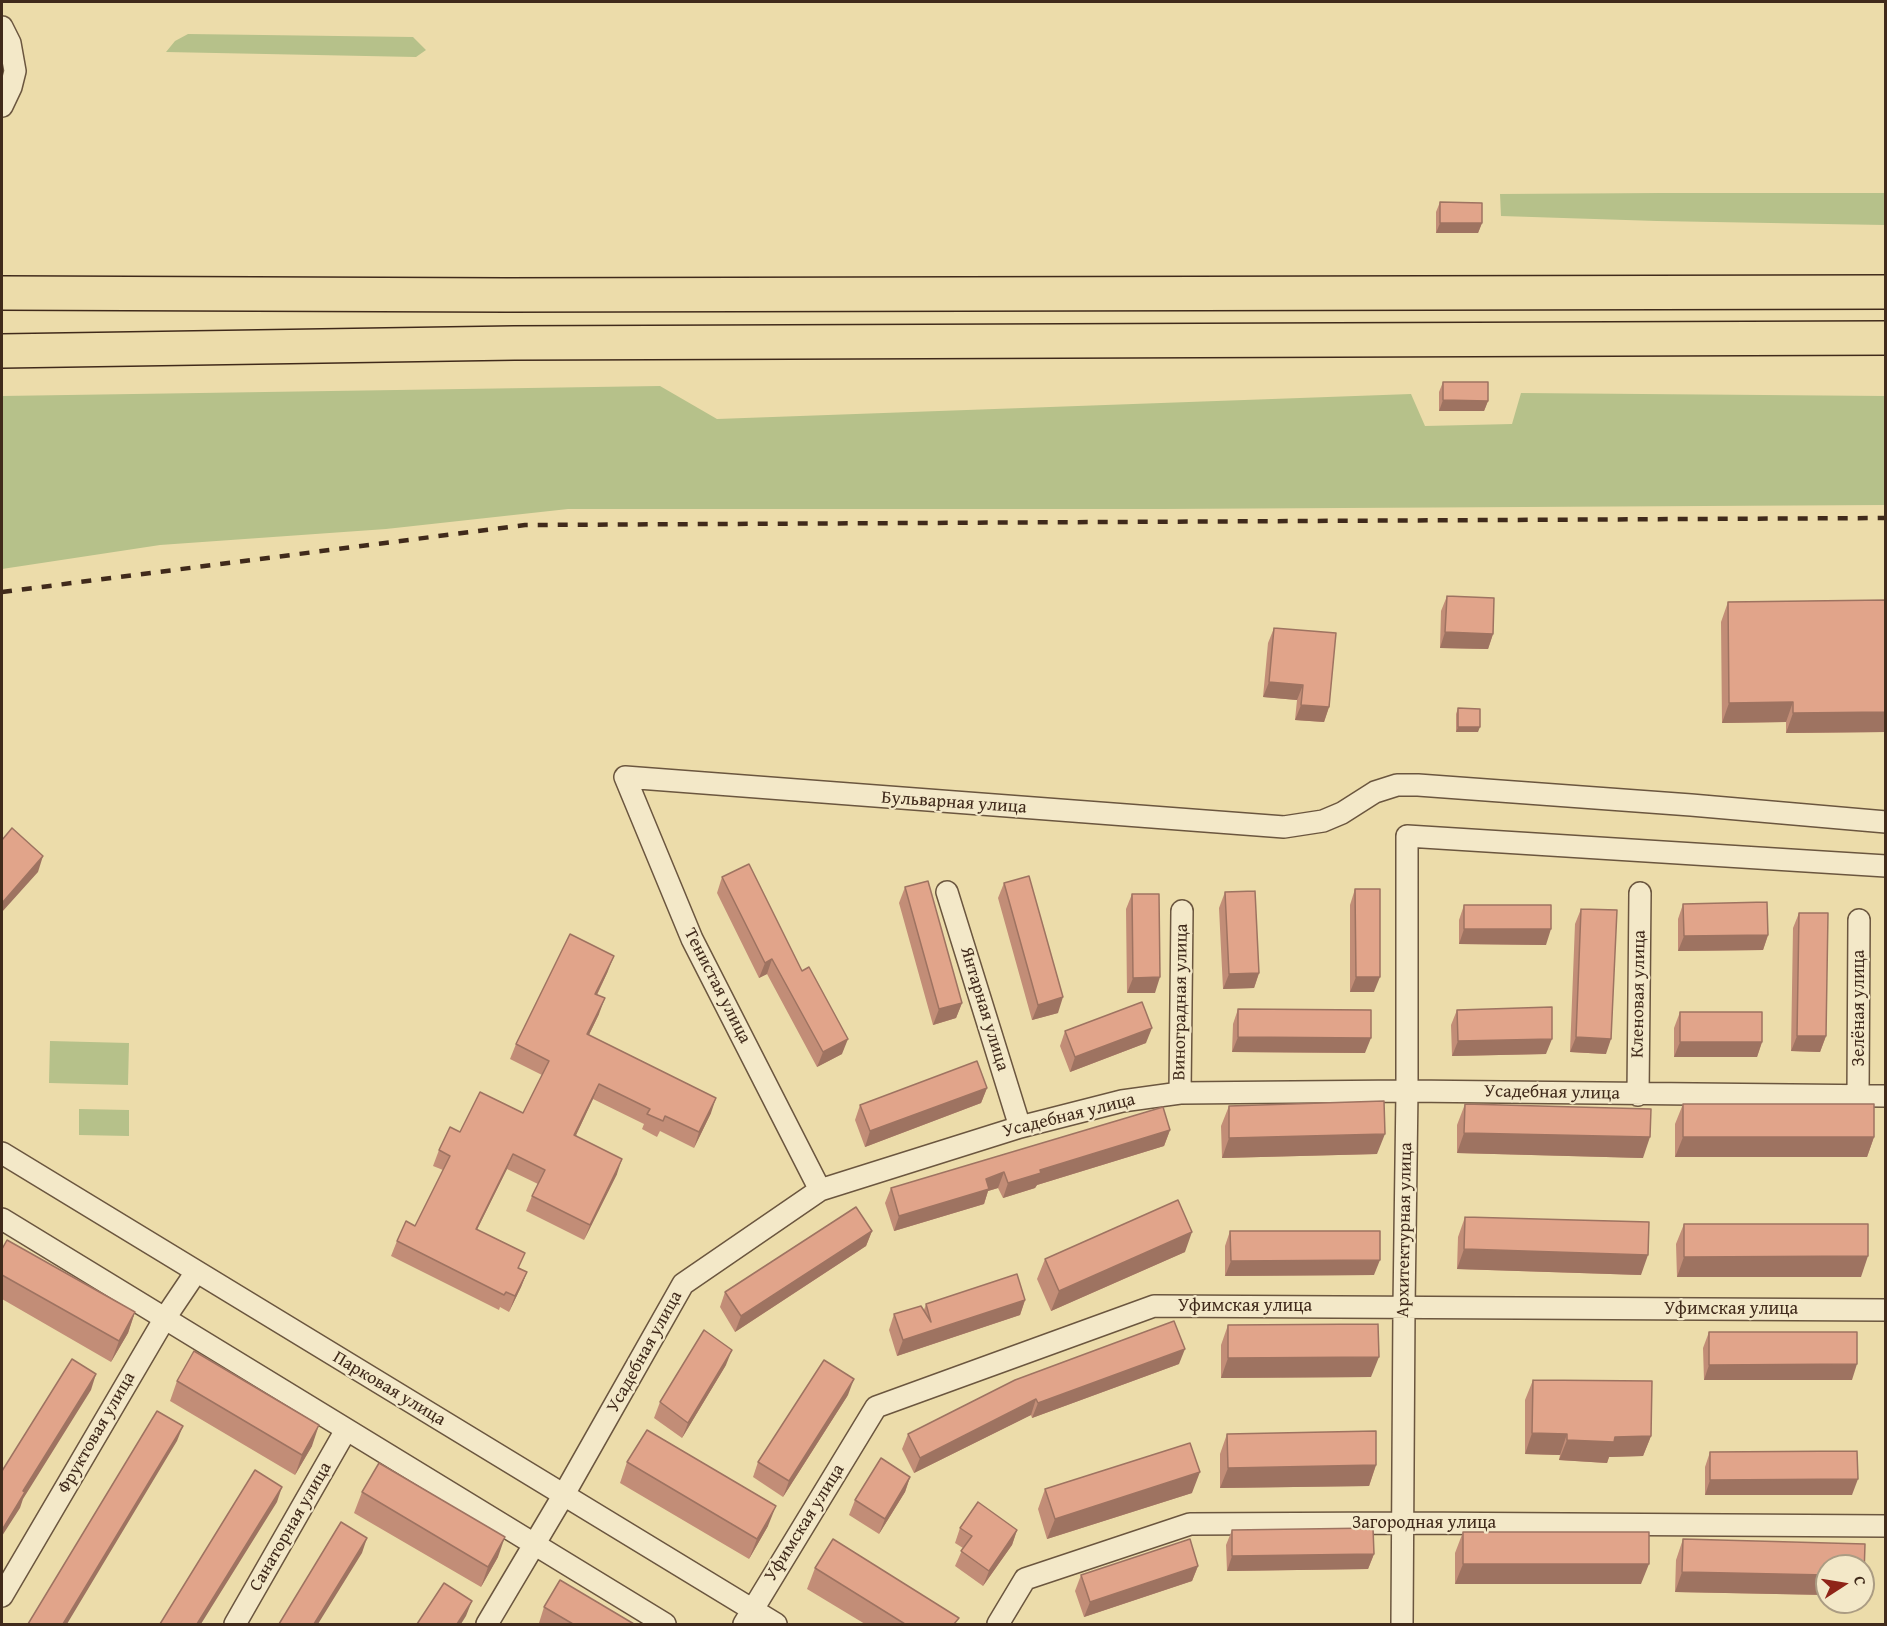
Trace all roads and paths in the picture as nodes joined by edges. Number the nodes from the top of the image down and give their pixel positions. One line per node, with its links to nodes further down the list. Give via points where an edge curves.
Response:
1 (2, 27): 2 (street, via 10,43 15,71)
2 (2, 106)
3 (4, 291): 4 (highway, via 507,295)
4 (1886, 292)
5 (1886, 338): 6 (highway, via 526,342)
6 (2, 351)
7 (625, 777): 8 (street, Бульварная улица, via 1284,827 1323,821 1397,785); 21 (street, Тенистая улица, via 692,939)
8 (1886, 822)
9 (1886, 866): 14 (street, Архитектурная улица, via 1407,836)
10 (947, 892): 19 (street, Янтарная улица)
11 (1640, 893): 16 (street, Кленовая улица)
12 (1182, 911): 15 (street, Виноградная улица)
13 (1859, 920): 17 (street, Зелёная улица)
14 (1407, 1091): 15 (street, Усадебная улица); 16 (street, Усадебная улица); 24 (street, Архитектурная улица)
15 (1180, 1093): 19 (street, Усадебная улица, via 1122,1101)
16 (1638, 1095): 17 (street, Усадебная улица)
17 (1858, 1096): 18 (street, Усадебная улица)
18 (1886, 1096)
19 (1020, 1127): 21 (street, Усадебная улица)
20 (2, 1153): 23 (street, Парковая улица)
21 (820, 1190): 28 (street, Усадебная улица, via 683,1284)
22 (2, 1219): 26 (street)
23 (196, 1272): 26 (street, Фруктовая улица); 28 (street, Парковая улица)
24 (1404, 1307): 25 (street, Уфимская улица); 29 (street, Архитектурная улица); 33 (street, Уфимская улица, via 1154,1306 876,1407)
25 (1886, 1310)
26 (165, 1318): 27 (street); 32 (street, Фруктовая улица)
27 (346, 1430): 31 (street); 34 (street, Санаторная улица)
28 (563, 1496): 31 (street, Усадебная улица); 33 (street, Парковая улица)
29 (1403, 1522): 30 (street, Загородная улица); 38 (street, Загородная улица, via 1190,1524 1025,1579); 39 (street, Архитектурная улица)
30 (1886, 1526)
31 (535, 1545): 35 (street, Усадебная улица); 36 (street)
32 (2, 1596)
33 (748, 1617): 37 (street, Парковая улица)
34 (235, 1624)
35 (487, 1624)
36 (665, 1624)
37 (776, 1624)
38 (998, 1624)
39 (1402, 1624)

